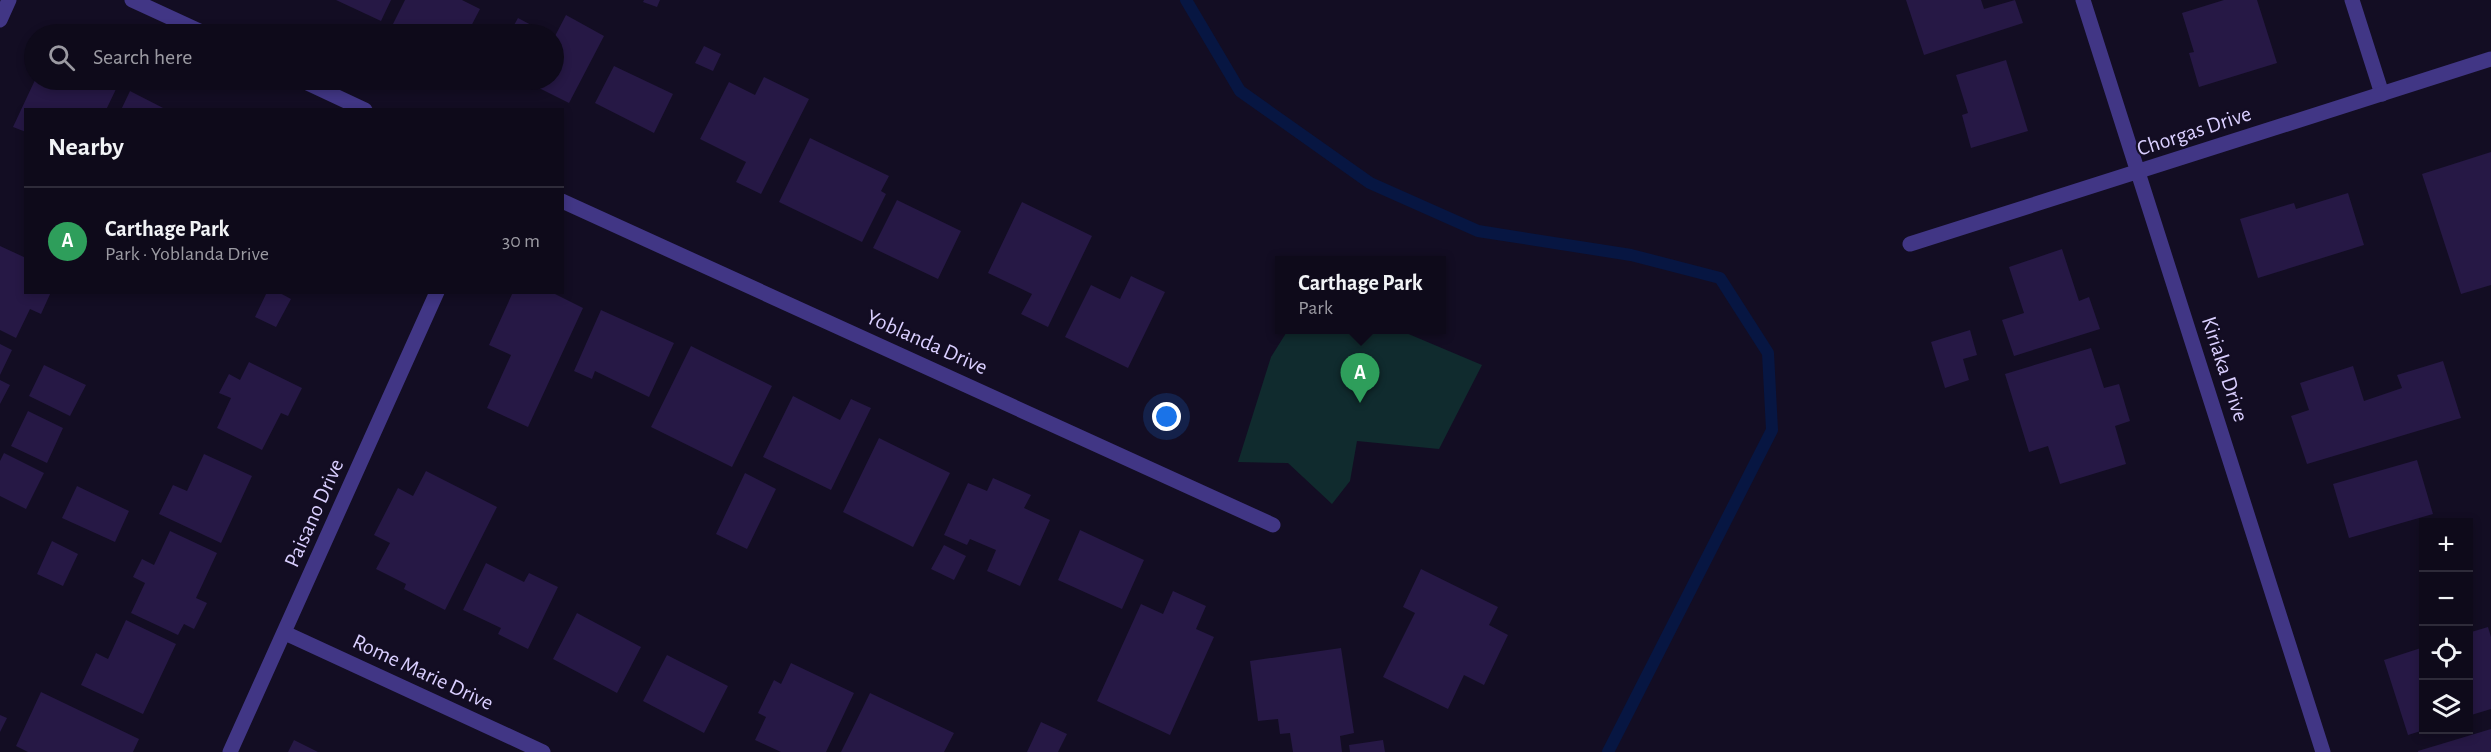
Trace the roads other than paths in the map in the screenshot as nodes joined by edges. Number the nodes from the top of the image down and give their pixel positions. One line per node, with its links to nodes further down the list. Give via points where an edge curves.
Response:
1 (9, 0): 5 (street)
2 (132, 0): 6 (street)
3 (2083, 0): 11 (street, Kiriaka Drive)
4 (2352, 0): 9 (street)
5 (0, 20)
6 (184, 24)
7 (2491, 59): 9 (street, Chorgas Drive)
8 (322, 90): 10 (street)
9 (2382, 94): 11 (street, Chorgas Drive)
10 (361, 108)
11 (2139, 172): 13 (street, Chorgas Drive); 19 (street, Kiriaka Drive)
12 (564, 202): 15 (street, Yoblanda Drive)
13 (1910, 244)
14 (436, 294): 16 (street, Paisano Drive)
15 (1273, 525)
16 (285, 633): 17 (street, Paisano Drive); 18 (street, Rome Marie Drive)
17 (230, 752)
18 (543, 752)
19 (2324, 752)

